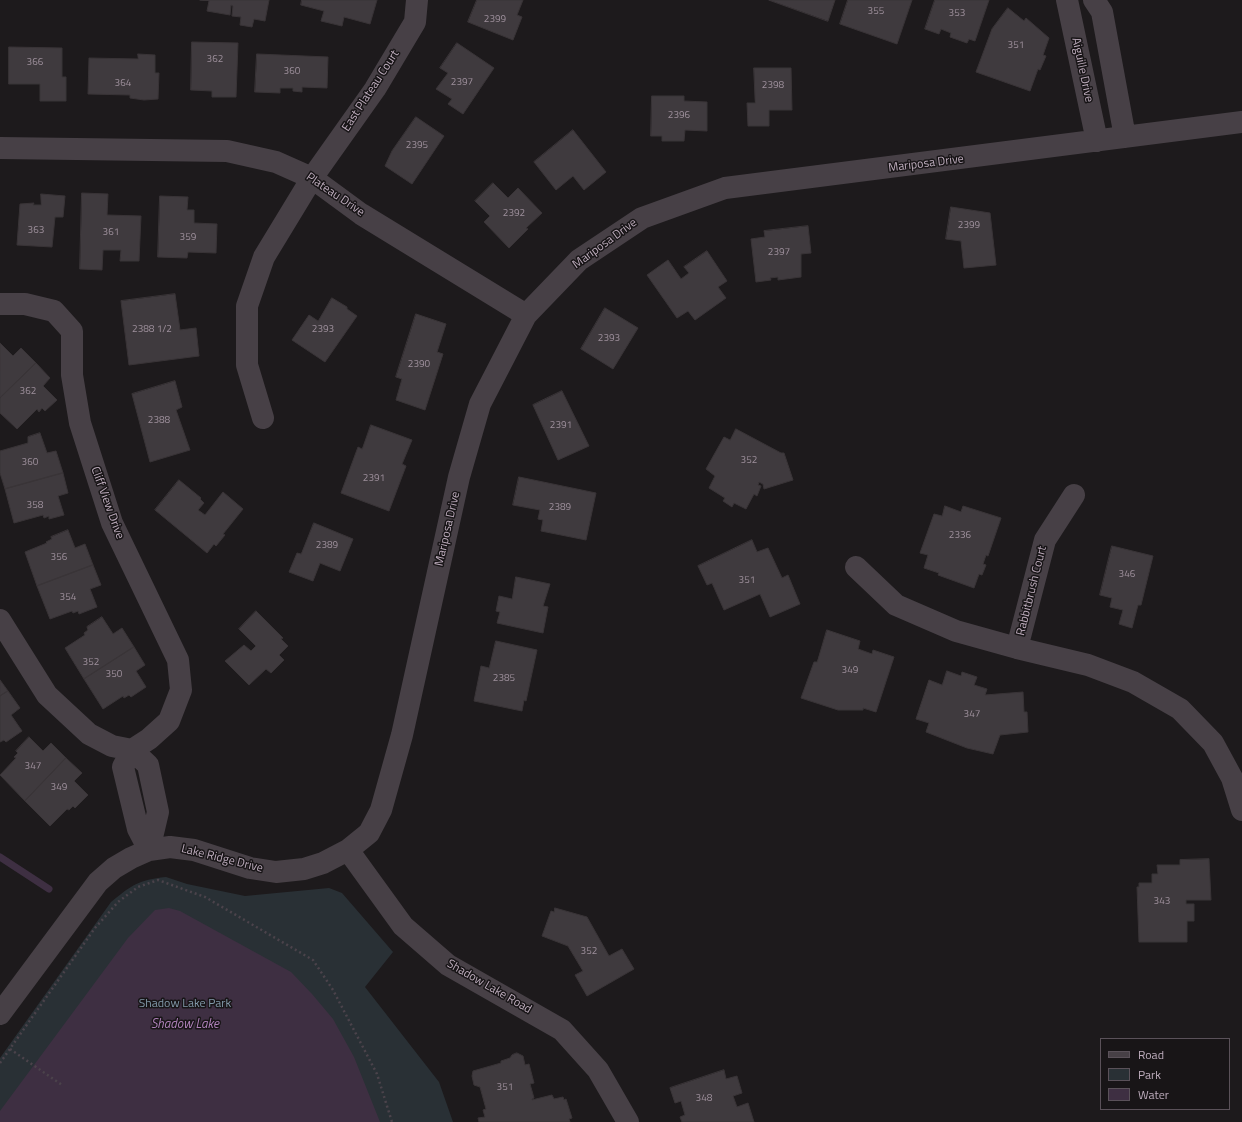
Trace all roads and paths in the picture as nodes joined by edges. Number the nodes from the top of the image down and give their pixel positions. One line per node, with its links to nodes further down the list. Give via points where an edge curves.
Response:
1 (417, 0): 8 (street, East Plateau Court, via 415,22 374,89)
2 (1067, 0): 6 (street, Aiguille Drive)
3 (1094, 0): 5 (street, via 1102,12)
4 (1242, 122): 5 (street, Mariposa Drive)
5 (1125, 137): 6 (street, Mariposa Drive)
6 (1097, 141): 10 (street, Mariposa Drive, via 725,188 642,218 579,260)
7 (0, 148): 8 (street, Plateau Drive, via 227,151 276,162)
8 (312, 178): 10 (street, Plateau Drive, via 361,214); 11 (street, East Plateau Court, via 264,257 247,306 247,364)
9 (0, 304): 16 (street, Cliff View Drive, via 25,304 54,311 72,331 72,375 84,437 112,523 178,660 181,690 169,721)
10 (526, 315): 19 (street, Mariposa Drive, via 480,404 459,477 402,735 381,810 369,833)
11 (263, 418)
12 (1074, 495): 15 (street, Rabbitbrush Court, via 1045,540)
13 (856, 567): 15 (street, via 896,605 956,631)
14 (0, 620): 16 (street, via 47,695 89,734 112,746)
15 (1017, 648): 17 (street, via 1088,665 1133,682 1180,709 1213,743 1232,778)
16 (132, 750): 18 (street, via 124,767 138,829)
17 (1242, 810)
18 (149, 850): 19 (street, Lake Ridge Drive, via 170,847 194,850 250,868 276,872 304,870); 20 (street, Lake Ridge Drive, via 114,868 98,882)
19 (348, 850): 25 (street, Shadow Lake Road, via 403,926 448,965 562,1030 598,1070)
20 (0, 1014)
21 (10, 1049): 22 (path); 23 (path); 24 (path, via 95,928 118,902 138,887 158,880 205,897 313,960 377,1074)
22 (0, 1063)
23 (62, 1085)
24 (392, 1122)
25 (628, 1122)

